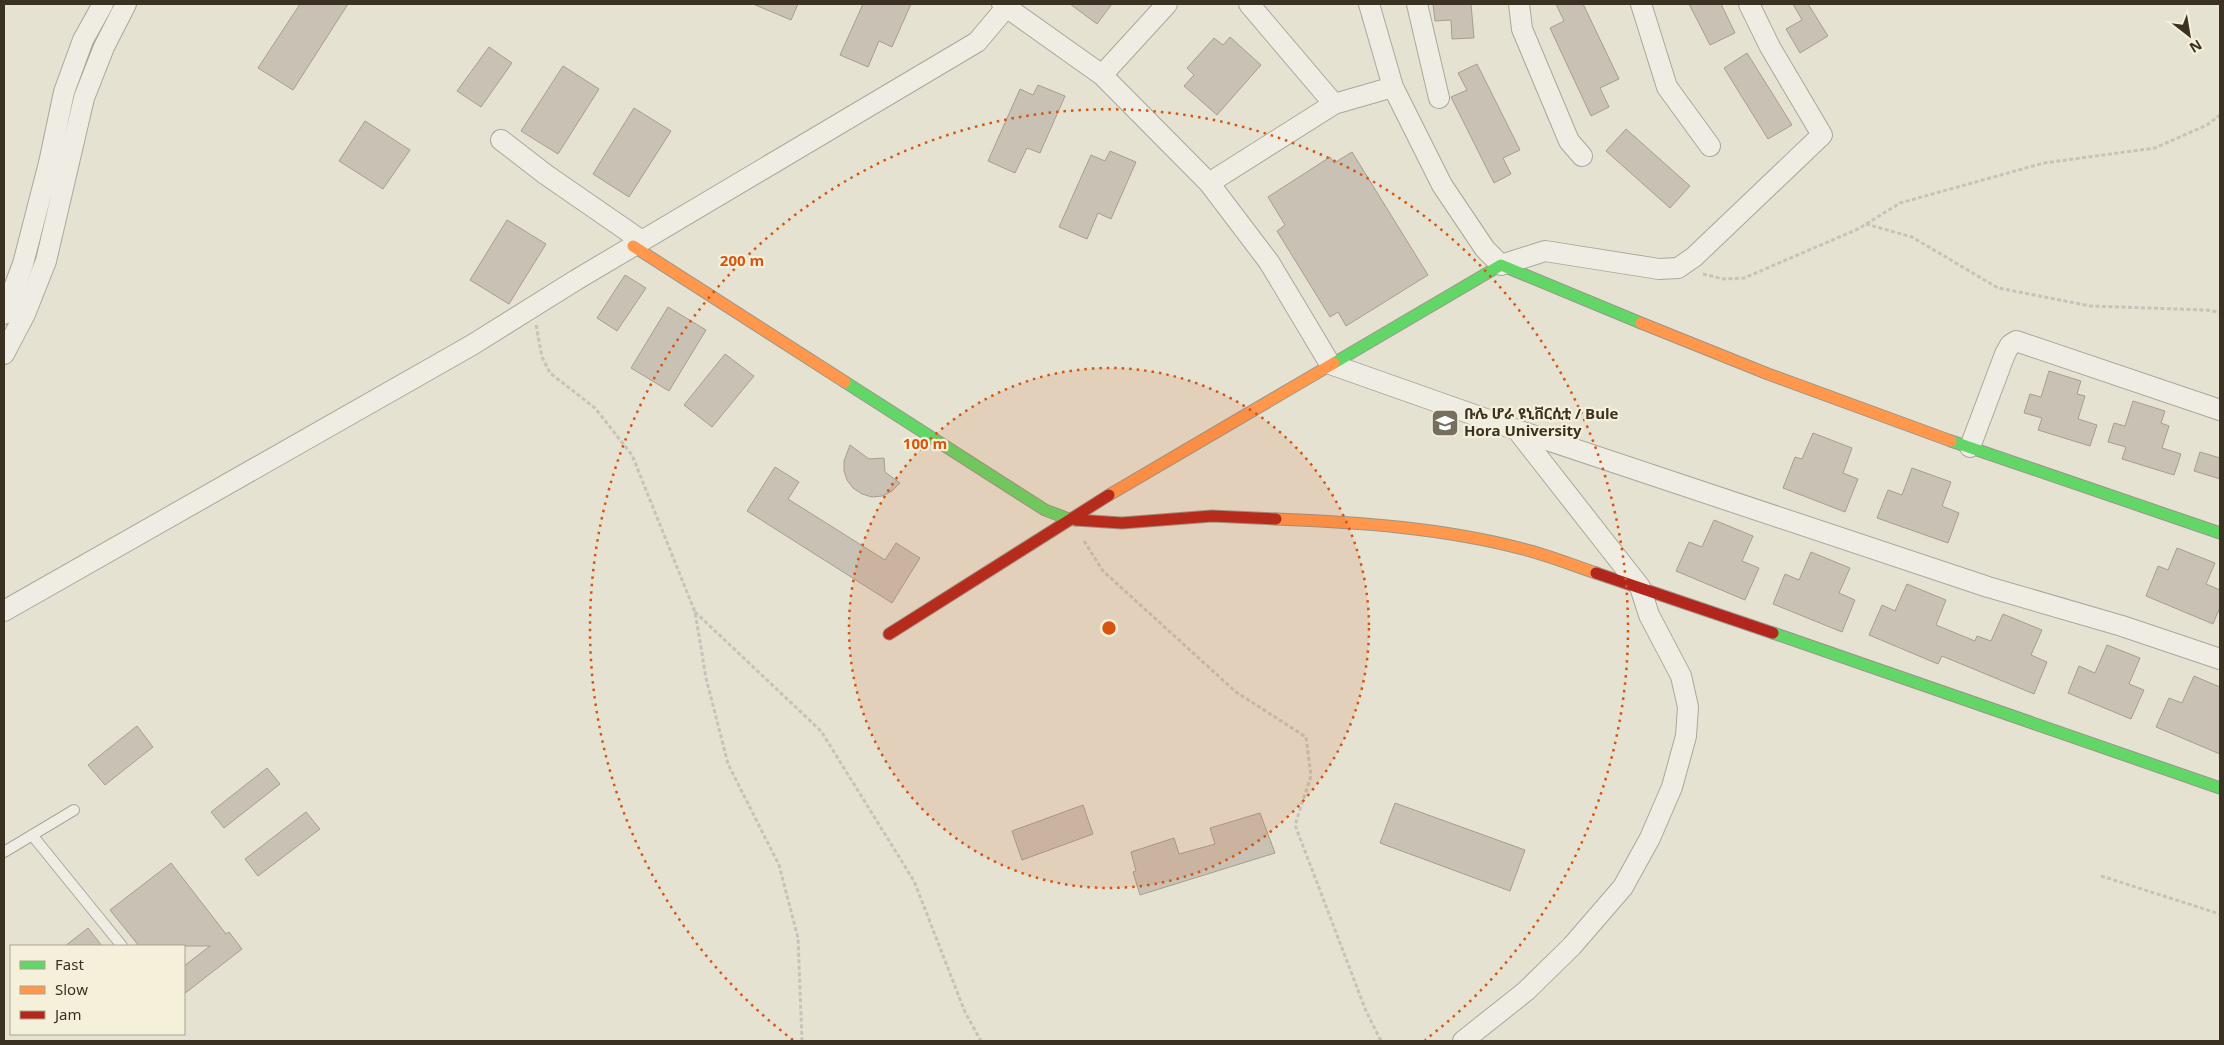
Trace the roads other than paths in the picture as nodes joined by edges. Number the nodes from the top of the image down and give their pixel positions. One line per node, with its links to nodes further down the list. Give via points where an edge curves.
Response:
1 (103, 4): 21 (street, via 83,40 64,92 23,264)
2 (126, 4): 22 (street, via 104,47 84,98 46,261 25,314)
3 (1167, 4): 11 (street)
4 (1250, 4): 14 (street)
5 (1369, 4): 12 (street)
6 (1417, 4): 13 (street)
7 (1519, 4): 17 (street, via 1522,29 1569,142)
8 (1641, 4): 16 (street, via 1667,87)
9 (1749, 4): 20 (street, via 1770,47 1822,135 1694,257 1678,268 1659,269 1545,251)
10 (1006, 5): 11 (street); 19 (street, via 977,42)
11 (1102, 75): 18 (street)
12 (1393, 86): 14 (street); 20 (street, via 1442,186 1485,250)
13 (1439, 98)
14 (1334, 104): 18 (street)
15 (501, 140): 19 (street)
16 (1710, 146)
17 (1582, 156)
18 (1209, 183): 23 (street, via 1269,262)
19 (637, 244): 27 (street, via 1045,510); 30 (street, via 472,345)
20 (1501, 265): 23 (street); 26 (street, via 1761,372)
21 (4, 314)
22 (4, 354)
23 (1330, 364): 25 (street); 27 (street)
24 (2220, 410): 26 (street, via 2016,341 2005,354)
25 (1517, 430): 29 (street); 32 (street, via 1988,587)
26 (1970, 447): 28 (street)
27 (1069, 518): 29 (street, via 1122,523 1212,516 1297,519 1443,533 1523,549); 31 (street)
28 (2220, 533)
29 (1640, 588): 33 (street); 38 (street, via 1649,615 1681,676 1688,707 1686,736 1672,787 1650,838 1623,887 1572,946 1526,991)
30 (4, 612)
31 (889, 634)
32 (2220, 659)
33 (2220, 788)
34 (74, 810): 35 (lane)
35 (32, 835): 36 (lane); 37 (lane)
36 (4, 852)
37 (121, 945)
38 (1463, 1041)

